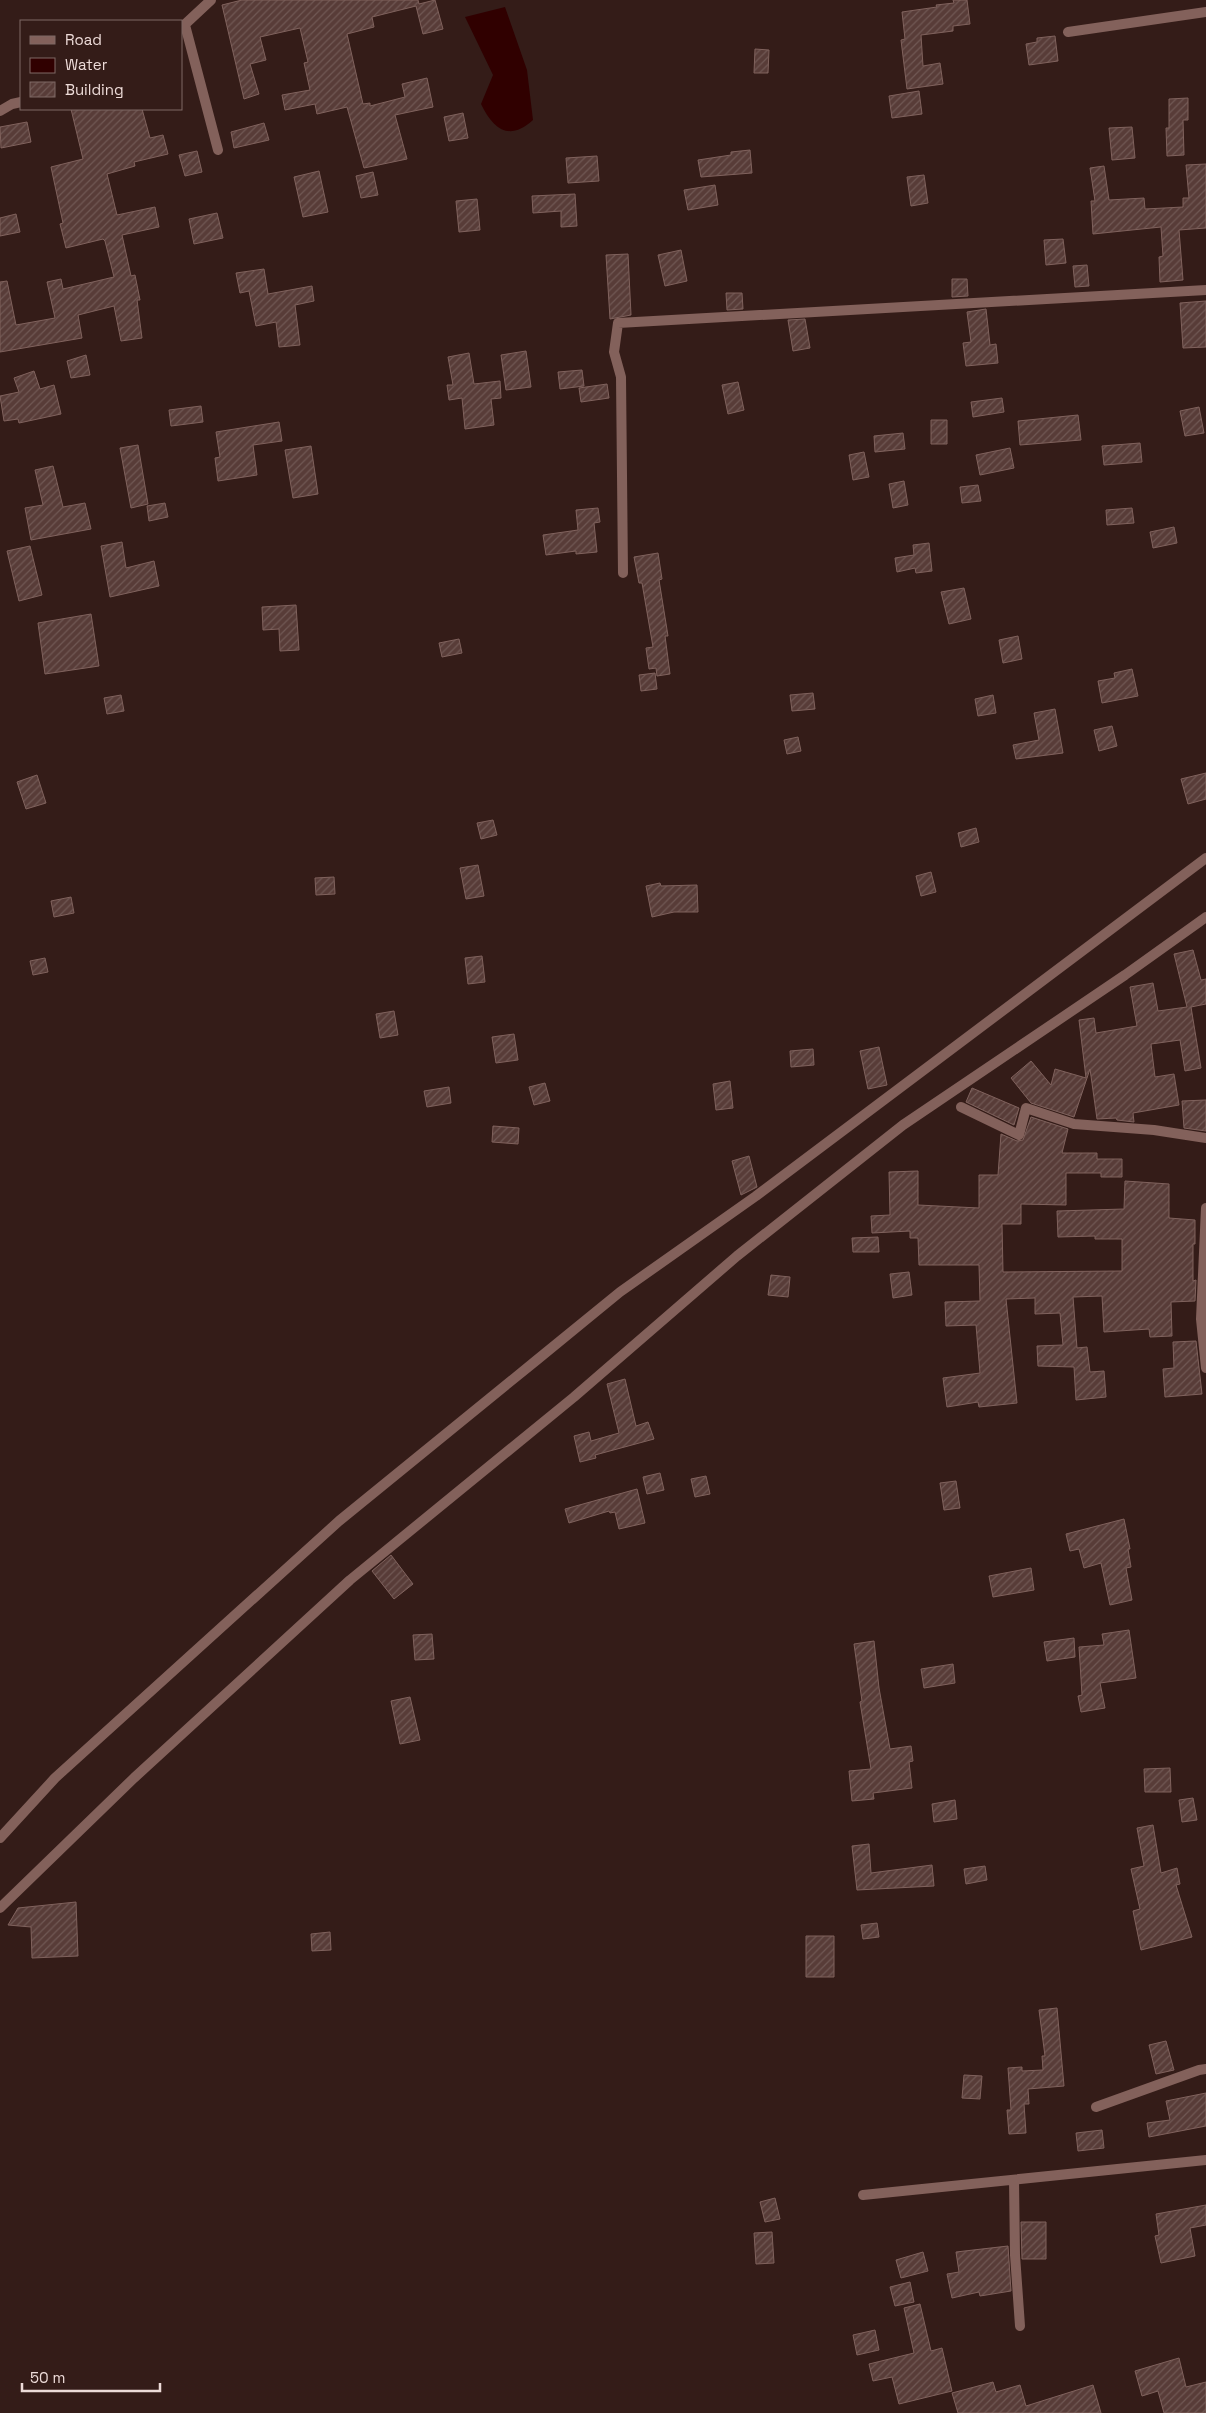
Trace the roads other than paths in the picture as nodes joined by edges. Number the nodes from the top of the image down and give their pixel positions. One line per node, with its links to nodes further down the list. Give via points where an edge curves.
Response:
1 (211, 0): 3 (street)
2 (1206, 12): 4 (street)
3 (183, 27): 7 (street)
4 (1068, 32)
5 (20, 102): 6 (street)
6 (0, 111)
7 (218, 150)
8 (1206, 290): 9 (street, via 618,323 614,352 621,377)
9 (623, 573)
10 (1206, 858): 16 (street, via 756,1196 590,1316 338,1521 55,1778)
11 (1206, 916): 17 (street, via 1125,975 903,1125 737,1256 566,1403 350,1580 134,1778)
12 (961, 1107): 13 (street, via 1019,1135 1026,1108 1074,1124)
13 (1206, 1138)
14 (1206, 1208): 15 (street, via 1201,1319)
15 (1206, 1368)
16 (0, 1838)
17 (0, 1908)
18 (1206, 2069): 19 (street)
19 (1096, 2108)
20 (1206, 2160): 21 (street)
21 (1014, 2180): 22 (street); 23 (street)
22 (863, 2195)
23 (1020, 2326)

